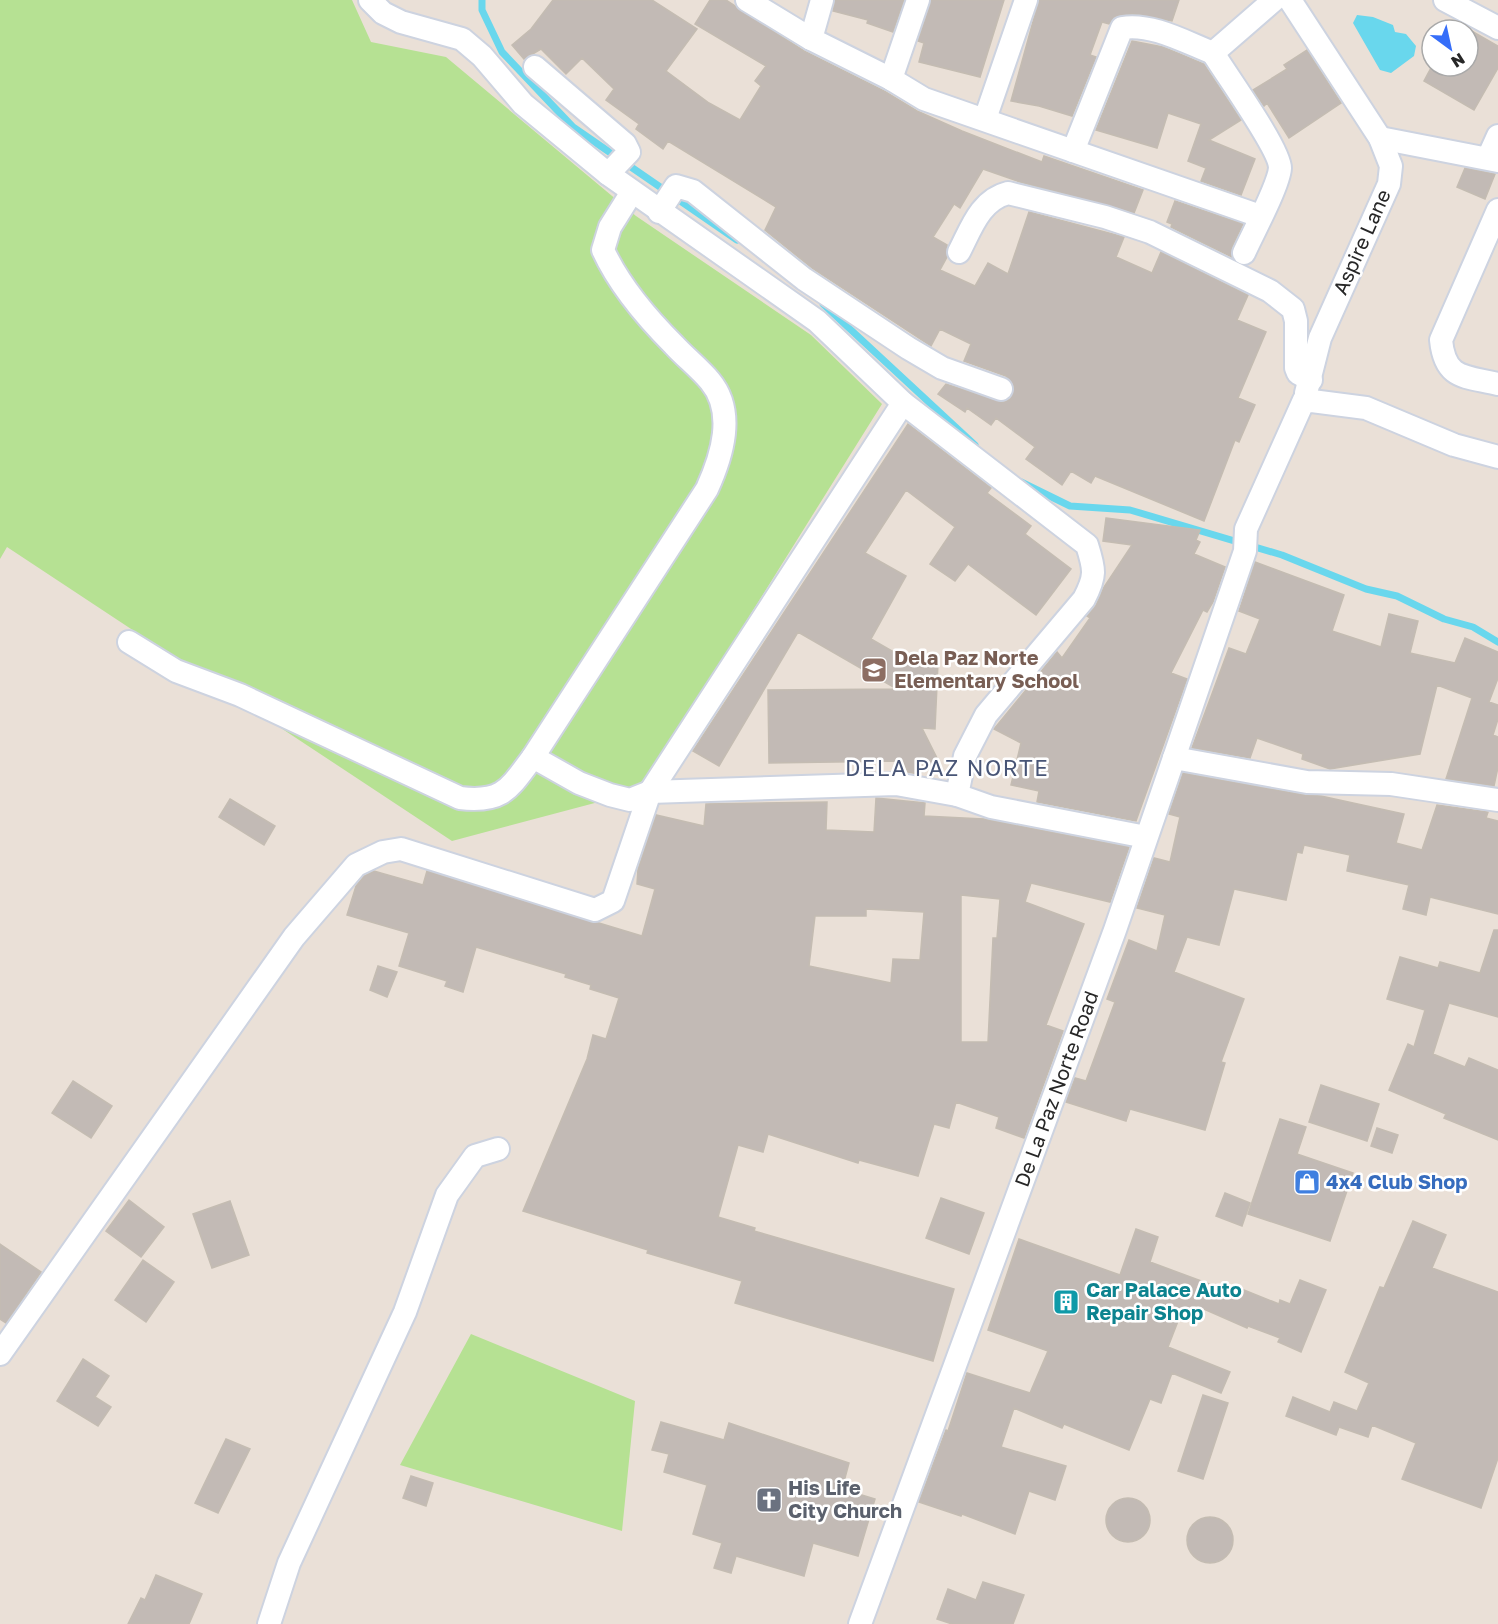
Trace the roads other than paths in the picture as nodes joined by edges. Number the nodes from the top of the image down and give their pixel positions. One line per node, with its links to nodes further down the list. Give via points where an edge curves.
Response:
1 (370, 0): 14 (street, via 383,13 401,22 462,39 483,56 523,104)
2 (747, 0): 10 (street)
3 (822, 0): 10 (street)
4 (918, 0): 13 (street)
5 (1026, 0): 15 (street)
6 (1274, 0): 11 (street)
7 (1445, 0): 9 (street)
8 (1301, 6): 17 (street, Aspire Lane)
9 (1498, 28)
10 (811, 39): 13 (street)
11 (1213, 53): 18 (street, via 1157,32 1134,26 1122,28); 24 (street, via 1280,167)
12 (535, 67): 14 (street)
13 (891, 79): 15 (street, via 924,99)
14 (558, 109): 20 (street); 20 (street, via 621,138 628,152)
15 (985, 119): 18 (street)
16 (1498, 136): 19 (street)
17 (1380, 138): 19 (street); 29 (street, Aspire Lane, via 1391,166 1389,184 1320,338)
18 (1073, 151): 24 (street)
19 (1493, 159)
20 (615, 167): 21 (street)
21 (632, 192): 22 (street); 34 (street, via 610,227 603,250 614,274 672,344 711,382 723,407 725,436 707,489)
22 (666, 200): 28 (street, via 693,191 804,279 908,348 942,368); 30 (street, via 818,321)
23 (1498, 210): 27 (street, via 1441,340 1443,359 1454,373)
24 (1260, 216): 26 (street)
25 (959, 252): 29 (street, via 983,208 994,196 1008,193 1150,232 1236,272 1293,309 1296,368)
26 (1244, 254)
27 (1498, 384)
28 (1000, 389)
29 (1307, 390): 31 (street, via 1366,408 1454,445); 32 (street, Aspire Lane)
30 (903, 403): 36 (street); 37 (street, via 1087,544 1095,571 1084,599 986,715 965,756)
31 (1498, 457)
32 (1246, 540): 35 (street, De La Paz Norte Road)
33 (129, 642): 34 (street, via 176,671 240,695 460,798 490,799 506,793)
34 (533, 757): 36 (street, via 610,795 630,800)
35 (1174, 758): 38 (street, via 1307,782 1391,784); 39 (street, De La Paz Norte Road)
36 (650, 792): 37 (street, via 896,784); 41 (street, via 614,901 595,910 401,849 383,852 356,865 294,937)
37 (957, 795): 39 (street, via 991,807)
38 (1498, 801)
39 (1146, 837): 43 (street, De La Paz Norte Road)
40 (498, 1149): 42 (street, via 475,1156 447,1195 405,1312 289,1563)
41 (0, 1354)
42 (269, 1624)
43 (860, 1624)

